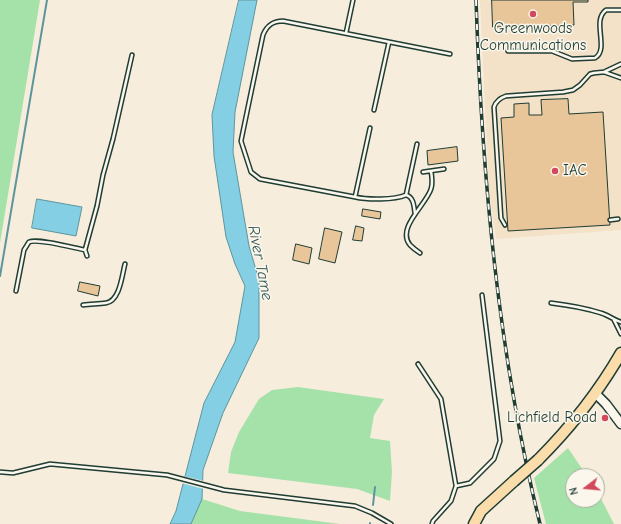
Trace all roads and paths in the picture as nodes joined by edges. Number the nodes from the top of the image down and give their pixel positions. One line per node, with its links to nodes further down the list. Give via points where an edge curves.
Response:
1 (353, 0): 3 (lane)
2 (621, 10): 5 (lane, via 606,10 602,14 601,49 595,58 572,59 552,51)
3 (346, 33): 4 (lane); 18 (lane, via 283,21 275,21 265,28 241,141 251,172 260,179)
4 (389, 42): 6 (lane); 11 (lane)
5 (508, 51)
6 (450, 54)
7 (132, 55): 23 (lane)
8 (621, 64): 9 (lane)
9 (604, 72): 10 (lane); 22 (lane, via 590,74 573,90 506,96 501,97 496,103 494,107 501,218)
10 (621, 78)
11 (374, 110)
12 (370, 128): 18 (lane)
13 (417, 144): 17 (lane)
14 (444, 169): 15 (lane)
15 (431, 171): 16 (lane); 19 (lane, via 430,192)
16 (423, 172)
17 (406, 195): 18 (lane, via 364,199); 19 (lane, via 412,199)
18 (355, 197)
19 (415, 214): 24 (lane, via 407,236 409,244)
20 (618, 219): 21 (lane)
21 (610, 220)
22 (505, 225)
23 (85, 250): 25 (lane); 27 (lane, via 32,240 24,250)
24 (420, 253)
25 (87, 256)
26 (125, 264): 30 (lane, via 114,299 107,303)
27 (16, 291)
28 (482, 295): 39 (lane, via 500,441 494,459 470,483)
29 (552, 303): 31 (lane, via 603,313)
30 (83, 305)
31 (614, 319): 32 (lane); 33 (lane)
32 (621, 322)
33 (621, 334)
34 (621, 354): 36 (highway)
35 (418, 364): 39 (lane, via 441,399)
36 (596, 394): 37 (main road); 42 (highway, bridge, via 538,460 481,511)
37 (621, 424)
38 (0, 472): 40 (lane, via 13,473 50,464 167,475 241,493 355,506)
39 (456, 486): 41 (lane, via 451,501)
40 (391, 524)
41 (432, 524)
42 (474, 524)

